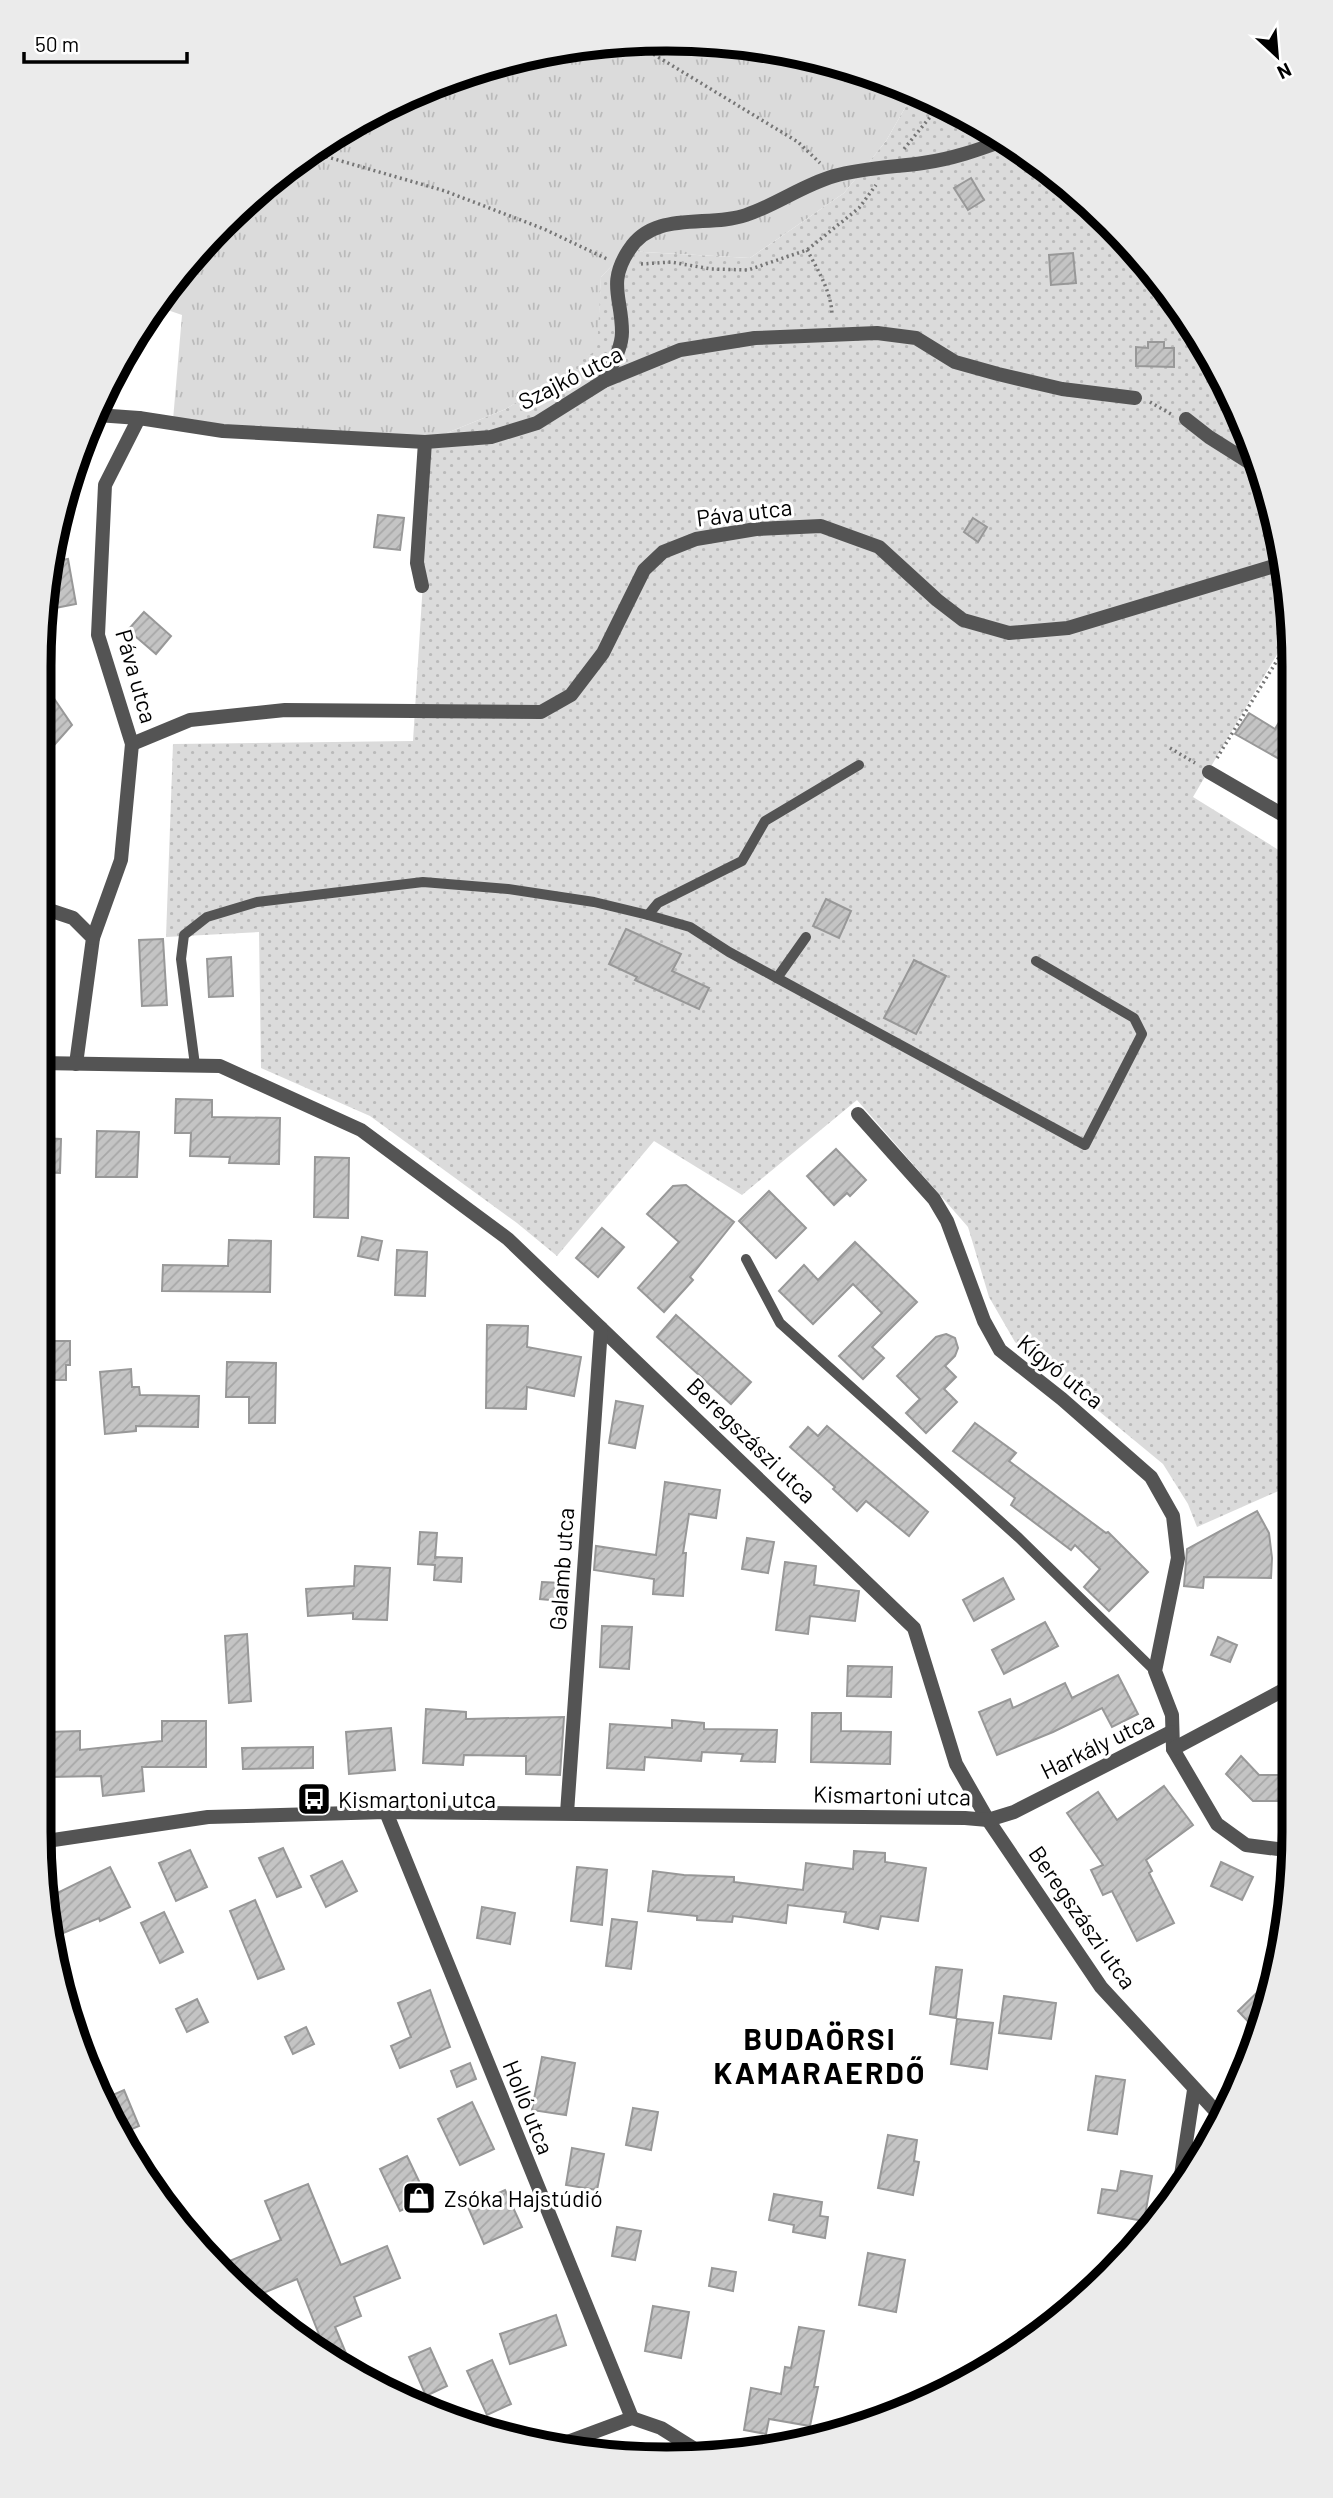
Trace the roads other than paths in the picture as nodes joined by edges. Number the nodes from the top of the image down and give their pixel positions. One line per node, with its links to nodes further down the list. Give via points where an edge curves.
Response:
1 (992, 145): 2 (street, via 961,156 834,176 747,215 716,222 671,222 642,234 619,266 622,332)
2 (604, 381): 3 (street, Szajkó utca, via 680,350 755,338 877,333 916,338 955,362 998,374 1062,389); 7 (street, Szajkó utca, via 537,423 491,437)
3 (1136, 398)
4 (105, 416): 5 (street, Szajkó utca)
5 (139, 418): 7 (street, Szajkó utca, via 223,431); 11 (street, Páva utca, via 105,485 98,635)
6 (1186, 419): 8 (street)
7 (425, 442): 10 (street, via 417,563)
8 (1247, 461)
9 (1274, 568): 11 (street, Páva utca, via 1068,628 1009,633 963,620 879,547 821,526 756,529 696,539 663,552 645,570 595,664 571,695 541,712 285,710 190,720)
10 (422, 586)
11 (132, 744): 18 (street, Páva utca, via 121,860)
12 (859, 765): 16 (lane, via 765,821 742,861 658,903)
13 (1209, 772): 14 (street)
14 (1282, 814)
15 (51, 911): 18 (street, via 73,918)
16 (648, 915): 20 (lane, via 690,927); 23 (lane, via 508,889 423,882 257,901 207,917 184,935 181,959)
17 (806, 937): 20 (lane)
18 (93, 938): 22 (street, Páva utca)
19 (1036, 961): 20 (lane, via 1134,1018 1142,1034 1085,1145)
20 (777, 978)
21 (51, 1063): 22 (street, Beregszászi utca)
22 (76, 1064): 23 (street, Beregszászi utca)
23 (195, 1065): 26 (street, Beregszászi utca, via 220,1066 361,1130 508,1240)
24 (858, 1114): 27 (street, Kígyó utca, via 934,1199 1000,1350 1151,1477 1173,1516 1178,1558)
25 (746, 1259): 27 (lane, via 780,1323 1019,1538)
26 (601, 1328): 32 (street, Galamb utca); 33 (street, Beregszászi utca, via 914,1628 956,1764)
27 (1155, 1671): 29 (street, via 1172,1715)
28 (1282, 1691): 30 (street)
29 (1171, 1732): 30 (street, Harkály utca); 33 (street, Harkály utca, via 1014,1812)
30 (1173, 1749): 35 (street, Harkály utca, via 1217,1824 1246,1845)
31 (386, 1812): 32 (street, Kismartoni utca); 34 (street, Kismartoni utca, via 208,1818); 39 (street, Holló utca)
32 (567, 1813): 33 (street, Kismartoni utca)
33 (988, 1820): 36 (street, Beregszászi utca, via 1101,1987)
34 (51, 1840)
35 (1282, 1850)
36 (1194, 2090): 37 (street, Beregszászi utca); 38 (street)
37 (1215, 2111)
38 (1182, 2167)
39 (632, 2418): 40 (street); 41 (street, via 662,2428)
40 (573, 2440)
41 (691, 2446)

